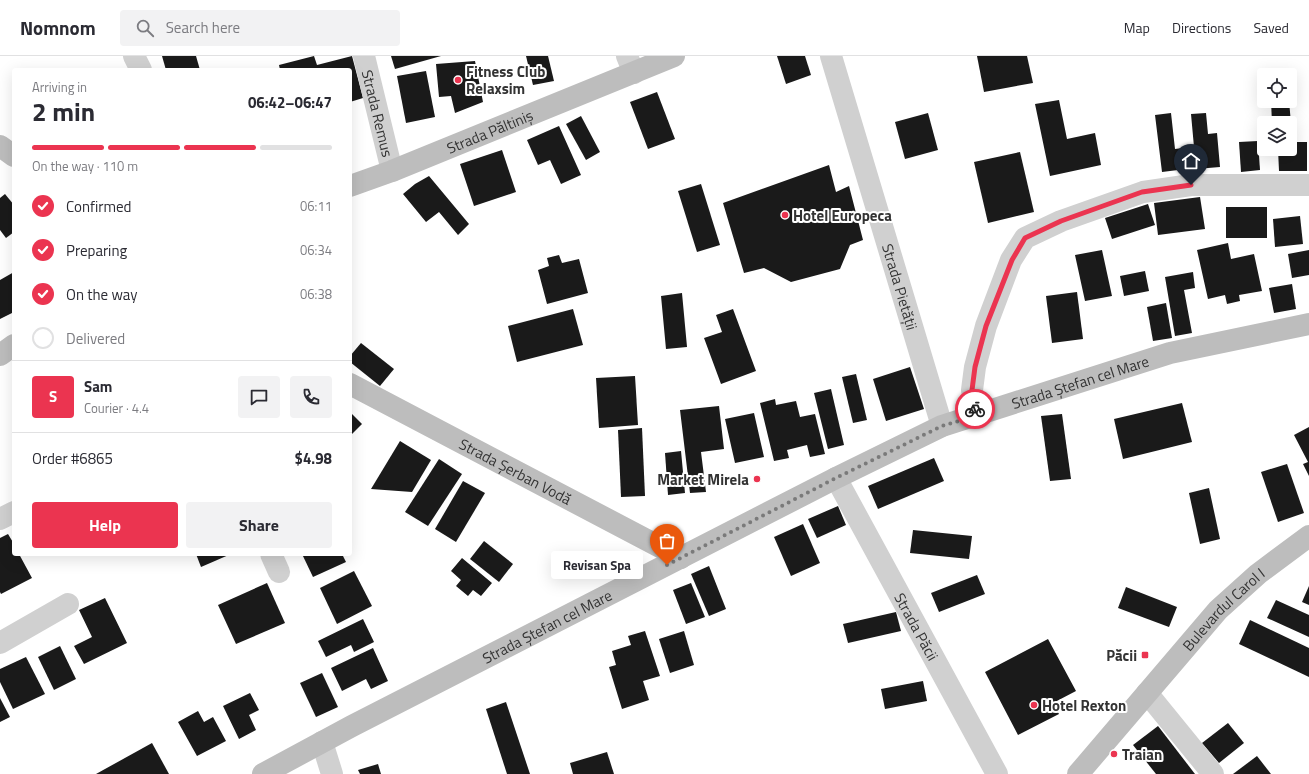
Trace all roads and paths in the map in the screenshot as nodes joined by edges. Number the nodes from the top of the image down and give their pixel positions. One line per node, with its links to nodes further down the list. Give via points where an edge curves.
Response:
1 (134, 56): 6 (street)
2 (364, 56): 9 (street, Strada Remus)
3 (674, 56): 5 (street, Strada Păltiniș)
4 (831, 56): 17 (street, Strada Pietății)
5 (630, 64): 9 (street, Strada Păltiniș)
6 (140, 68)
7 (0, 146): 8 (street)
8 (12, 155)
9 (392, 171): 10 (street, Strada Păltiniș)
10 (352, 185)
11 (1309, 185): 16 (street, via 1191,185 1142,192 1061,221 1025,238 1012,260 986,326 972,390)
12 (1309, 324): 16 (street, Strada Ștefan cel Mare, via 1170,353)
13 (12, 346): 14 (street)
14 (0, 355)
15 (352, 385): 22 (street, Strada Șerban Vodă)
16 (976, 416): 17 (street, Strada Ștefan cel Mare)
17 (942, 426): 18 (street, Strada Ștefan cel Mare)
18 (836, 478): 22 (street, Strada Ștefan cel Mare); 29 (street, Strada Păcii)
19 (12, 513): 20 (street)
20 (0, 519)
21 (1309, 536): 25 (street, Bulevardul Carol I, via 1258,574 1218,610)
22 (681, 558): 26 (street, Strada Ștefan cel Mare)
23 (68, 604): 24 (street)
24 (0, 643)
25 (1147, 693): 30 (street, Bulevardul Carol I); 31 (street)
26 (322, 742): 27 (street, Strada Ștefan cel Mare); 28 (street)
27 (263, 774)
28 (332, 774)
29 (997, 774)
30 (1078, 774)
31 (1213, 774)

